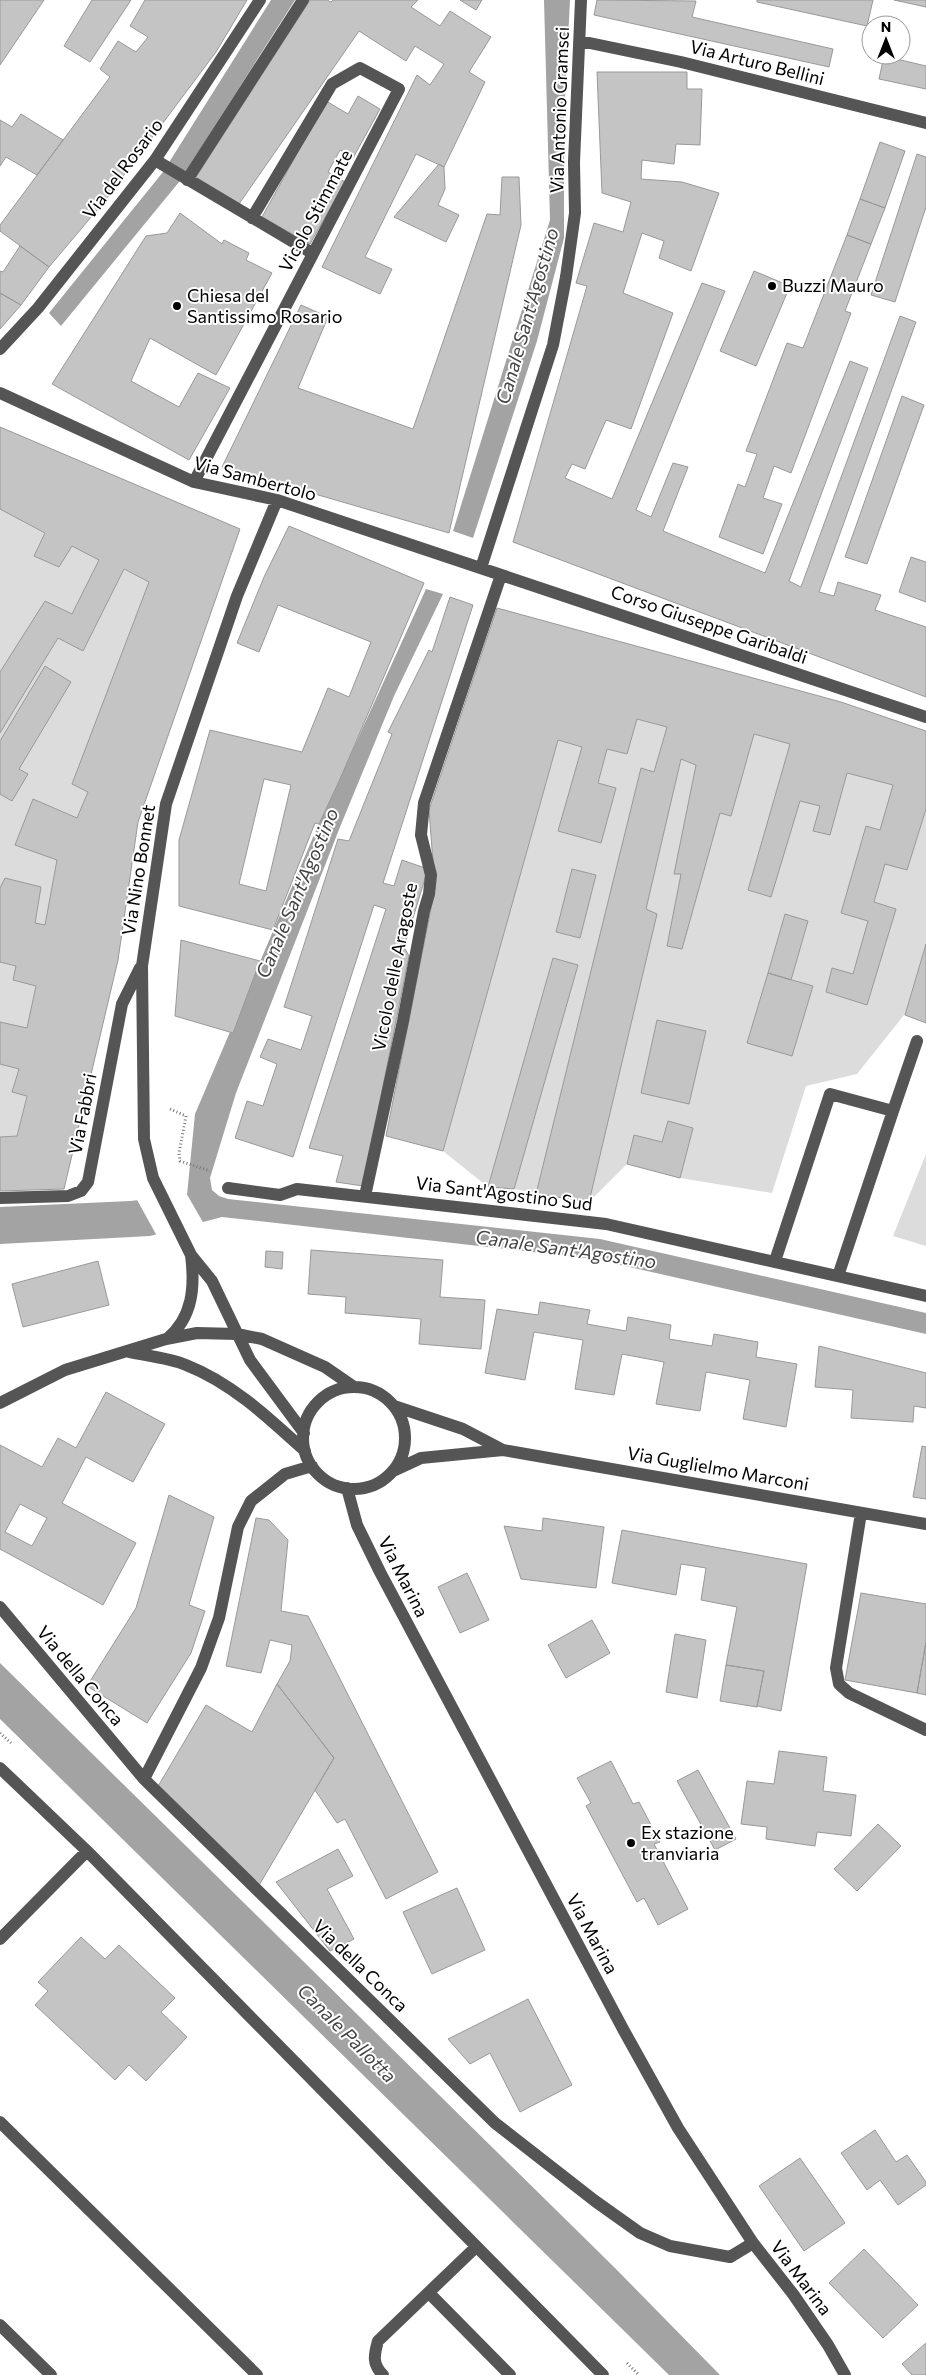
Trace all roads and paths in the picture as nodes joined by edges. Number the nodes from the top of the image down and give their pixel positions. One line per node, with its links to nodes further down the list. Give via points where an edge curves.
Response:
1 (260, 0): 6 (street, Via del Rosario)
2 (303, 0): 7 (street)
3 (581, 0): 4 (street, Via Antonio Gramsci)
4 (580, 40): 5 (street, Via Arturo Bellini); 14 (street, Via Antonio Gramsci, via 575,213 566,277 553,345)
5 (926, 123)
6 (161, 163): 7 (street); 10 (street, Via del Rosario)
7 (185, 178): 8 (street)
8 (252, 218): 9 (street); 12 (street, Vicolo Stimmate, via 332,84 360,68 400,89)
9 (312, 254)
10 (0, 349)
11 (0, 393): 12 (street, Via Sambertolo)
12 (194, 482): 13 (street, Via Sambertolo)
13 (277, 500): 14 (street, Via Sambertolo); 17 (street, Via Nino Bonnet, via 237,596 166,804)
14 (481, 568): 15 (street, Corso Giuseppe Garibaldi)
15 (502, 575): 16 (street, Corso Giuseppe Garibaldi); 23 (street, Vicolo delle Aragoste, via 424,803 421,835 431,875 429,894)
16 (926, 717)
17 (142, 966): 24 (street, Via Fabbri, via 122,1004 88,1182 81,1191 68,1196); 25 (street, Via Nino Bonnet, via 144,1139 153,1178)
18 (916, 1041): 20 (street)
19 (167, 1108): 21 (path, via 186,1116 180,1161)
20 (893, 1111): 26 (street, via 830,1094); 27 (street)
21 (215, 1172)
22 (228, 1188): 23 (street, Via Sant'Agostino Sud, via 280,1195 297,1189)
23 (365, 1196): 26 (street, Via Sant'Agostino Sud, via 606,1224)
24 (0, 1198)
25 (192, 1255): 29 (street, Via Nino Bonnet, via 212,1281); 30 (street, Via Nino Bonnet, via 192,1300 177,1330)
26 (775, 1261): 27 (street, Via Sant'Agostino Sud)
27 (838, 1276): 28 (street, Via Sant'Agostino Sud)
28 (926, 1296)
29 (237, 1334): 30 (street, via 197,1333); 32 (street, via 284,1348 325,1367); 35 (street, Via Nino Bonnet, via 250,1360)
30 (166, 1339): 31 (street)
31 (127, 1352): 33 (street, via 65,1370); 37 (street, via 184,1364 223,1384)
32 (354, 1387): 34 (street, via 376,1392); 35 (street, via 330,1393 320,1400 306,1422)
33 (0, 1403)
34 (394, 1406): 36 (street, Via Guglielmo Marconi, via 463,1428); 39 (street, via 403,1421 405,1438 402,1456)
35 (304, 1433): 37 (street)
36 (503, 1450): 39 (street, Via Guglielmo Marconi, via 421,1458); 41 (street, Via Guglielmo Marconi)
37 (305, 1451): 38 (street)
38 (312, 1466): 40 (street, via 330,1482); 46 (street, via 284,1474 251,1501 238,1527 219,1618 201,1668)
39 (393, 1471): 40 (street, via 375,1484)
40 (347, 1488): 50 (street, Via Marina, via 357,1525 380,1572 618,2020 678,2128)
41 (861, 1513): 42 (street, Via Guglielmo Marconi); 44 (street, via 836,1668 839,1684 849,1693)
42 (926, 1524)
43 (0, 1607): 46 (street, Via della Conca)
44 (926, 1730)
45 (0, 1768): 47 (street)
46 (144, 1779): 50 (street, Via della Conca, via 495,2123 595,2202 640,2233 670,2246 730,2257)
47 (87, 1851): 48 (street); 51 (street)
48 (0, 1939)
49 (0, 2122): 55 (street)
50 (753, 2243): 59 (street, Via Marina, via 793,2294)
51 (476, 2247): 52 (street); 58 (street)
52 (429, 2293): 56 (street, via 378,2341 373,2356); 57 (street)
53 (0, 2325): 54 (street)
54 (51, 2375)
55 (257, 2375)
56 (383, 2375)
57 (510, 2375)
58 (603, 2375)
59 (845, 2375)

